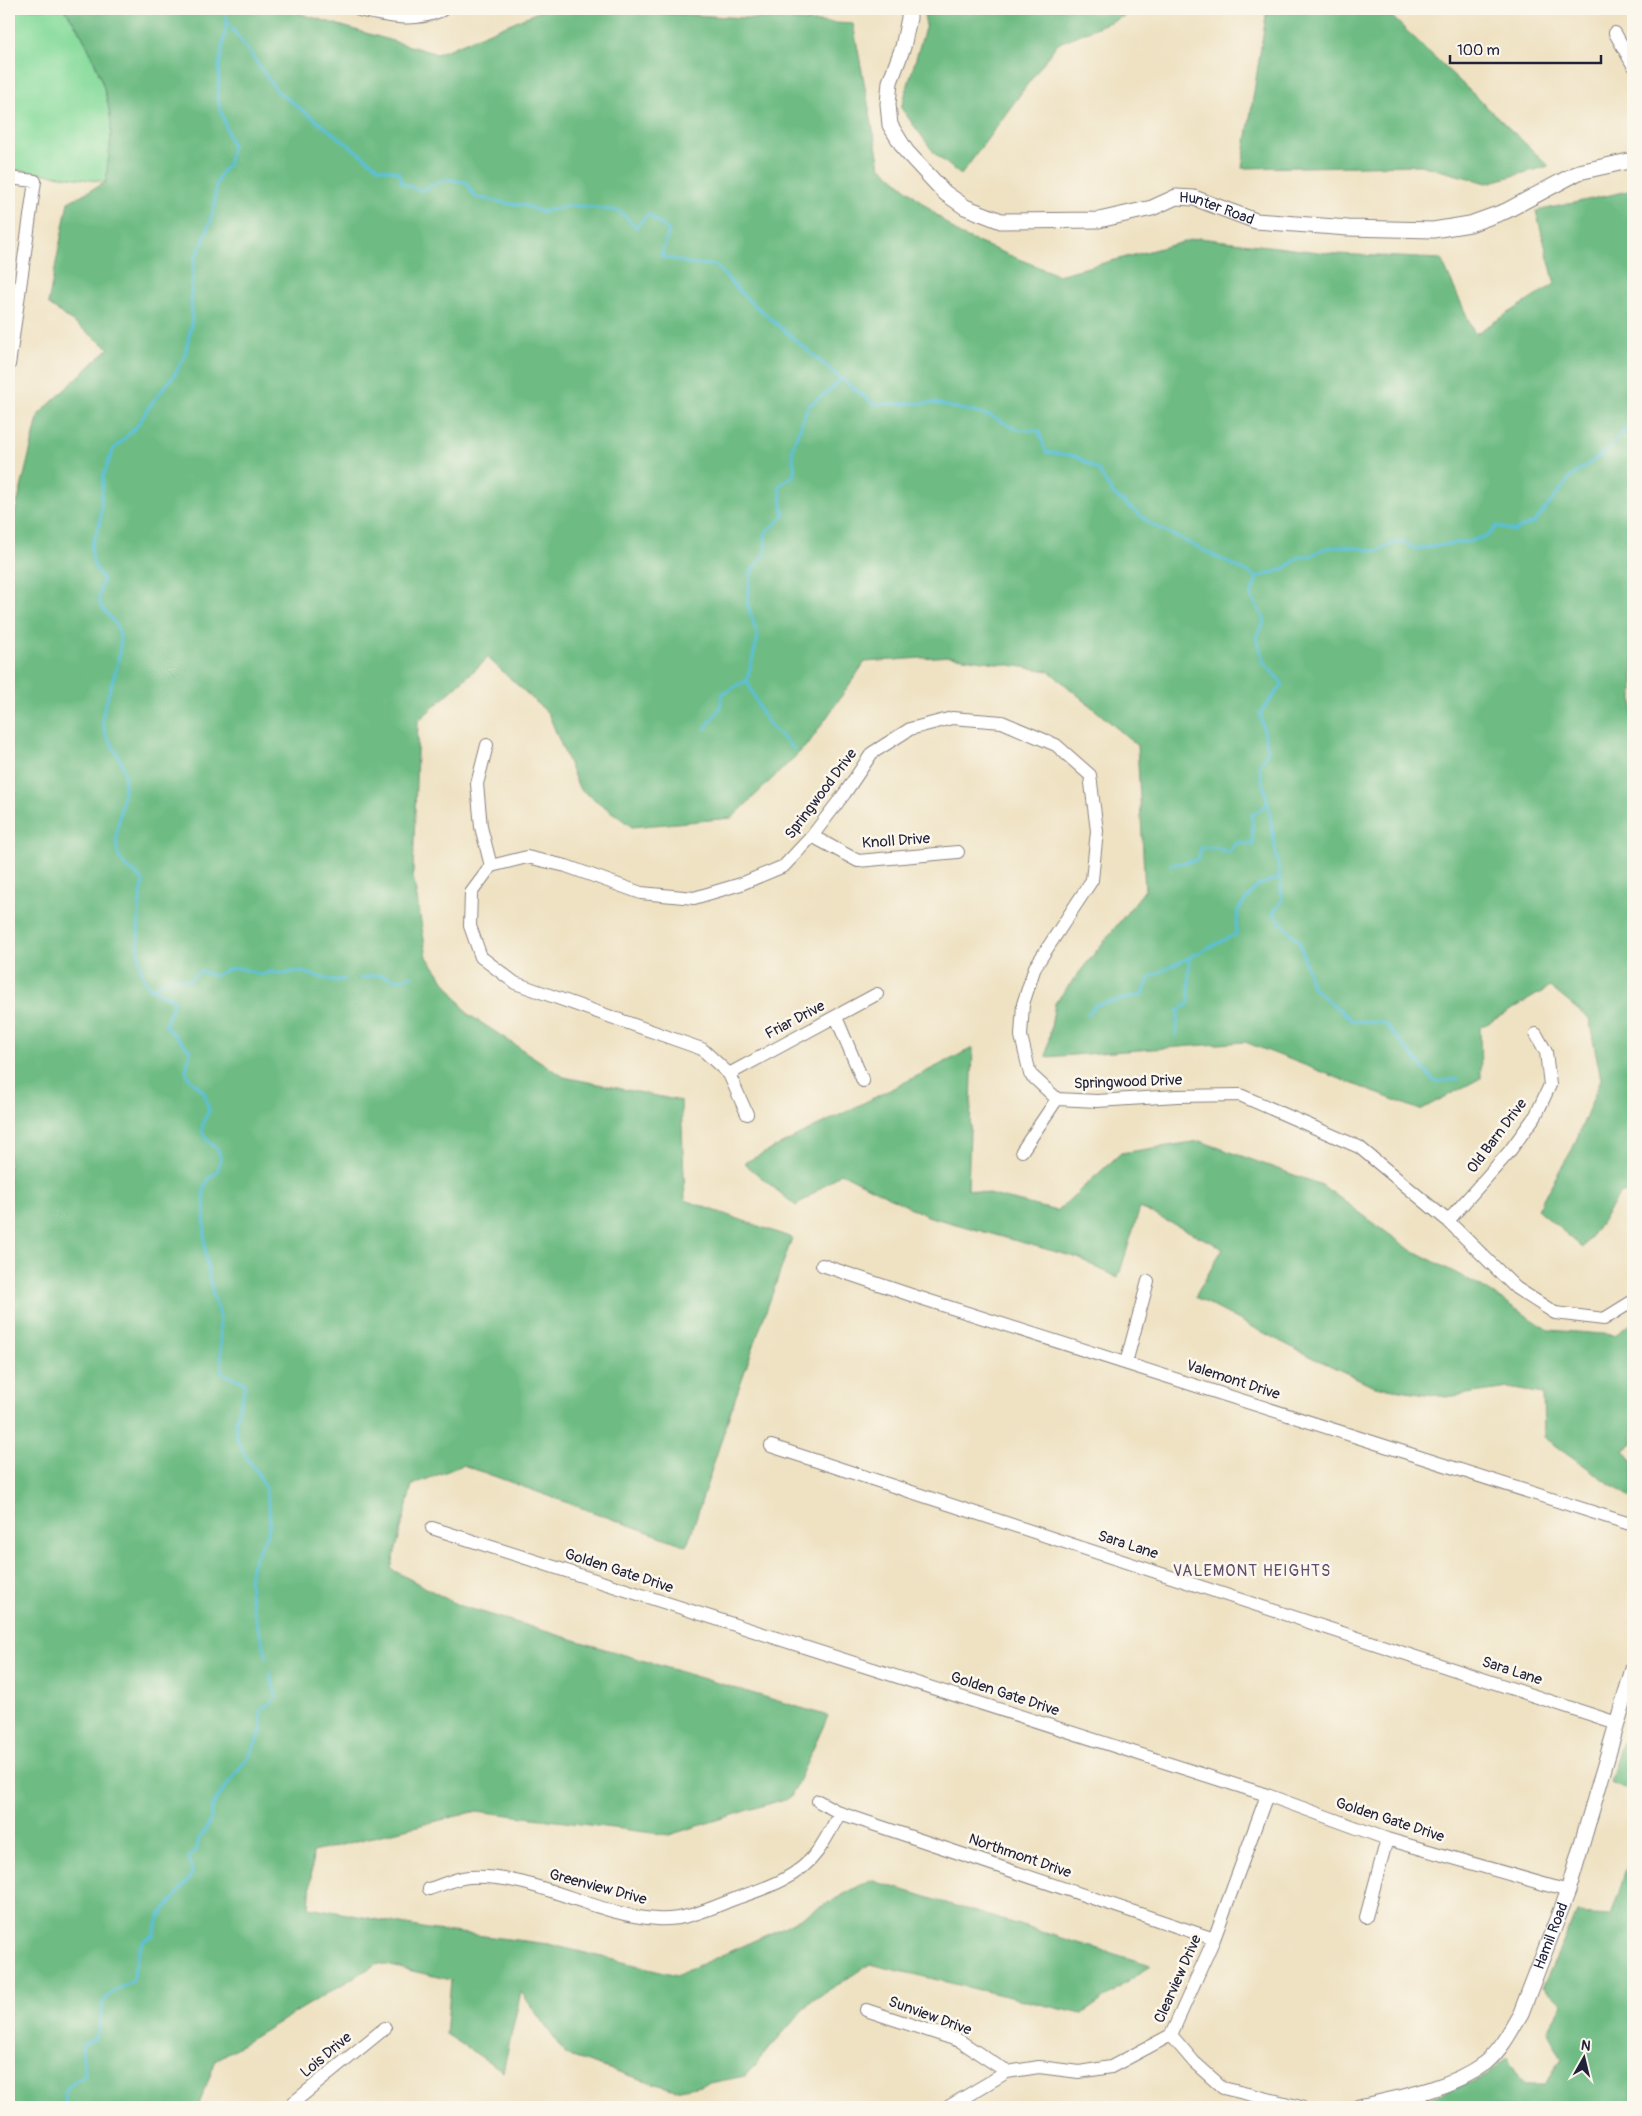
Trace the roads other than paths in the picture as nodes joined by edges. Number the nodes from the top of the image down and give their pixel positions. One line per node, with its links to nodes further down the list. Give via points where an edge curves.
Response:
1 (360, 9): 2 (street, via 416,16)
2 (441, 9)
3 (909, 9): 6 (street, Hunter Road, via 903,47 890,82 890,126 906,152 945,193 964,207 1001,221 1099,220 1152,208 1176,197 1194,198 1256,221 1433,230 1488,218 1579,172)
4 (1615, 34): 5 (street)
5 (1633, 65)
6 (1633, 160)
7 (9, 178): 8 (street, via 35,181)
8 (9, 365)
9 (486, 745): 12 (street, via 477,784 481,827)
10 (812, 836): 11 (street, Knoll Drive, via 858,861); 12 (street, Springwood Drive, via 784,866 741,884 694,898 641,893 566,866 527,857); 18 (street, Springwood Drive, via 872,753 910,729 952,718 1002,722 1056,745 1090,774 1097,831 1092,880 1035,967 1023,1004 1021,1036 1030,1074)
11 (958, 852)
12 (491, 866): 16 (street, via 471,893 470,926 481,957 515,983 702,1049)
13 (877, 994): 14 (street, Friar Drive)
14 (836, 1017): 16 (street, Friar Drive); 17 (street)
15 (1536, 1034): 21 (street, Old Barn Drive, via 1546,1052 1550,1085 1536,1115 1509,1152)
16 (729, 1074): 19 (street)
17 (863, 1081)
18 (1057, 1099): 20 (street); 21 (street, Springwood Drive, via 1098,1101 1240,1095 1359,1147)
19 (747, 1114)
20 (1022, 1151)
21 (1448, 1221): 24 (street, Springwood Drive, via 1516,1288 1555,1313 1604,1319)
22 (822, 1265): 25 (street, Valemont Drive)
23 (1148, 1281): 25 (street)
24 (1633, 1301)
25 (1126, 1363): 27 (street, Valemont Drive)
26 (771, 1446): 30 (street, Sara Lane)
27 (1633, 1525)
28 (432, 1528): 31 (street, Golden Gate Drive)
29 (1633, 1669): 30 (street, Hamil Road)
30 (1617, 1723): 36 (street, Hamil Road)
31 (1267, 1795): 34 (street, Golden Gate Drive); 38 (street, Clearview Drive)
32 (818, 1801): 33 (street, Northmont Drive)
33 (840, 1812): 35 (street, Greenview Drive, via 817,1852 794,1875 762,1890 684,1917 657,1919 623,1913 500,1879 468,1877); 38 (street, Northmont Drive)
34 (1387, 1839): 36 (street, Golden Gate Drive); 37 (street)
35 (429, 1888)
36 (1568, 1890): 47 (street, Hamil Road, via 1521,2013 1503,2043 1486,2062 1460,2078 1405,2097)
37 (1366, 1917)
38 (1214, 1938): 41 (street, Clearview Drive)
39 (866, 2010): 42 (street, Sunview Drive, via 960,2041)
40 (384, 2028): 44 (street, Lois Drive)
41 (1171, 2036): 42 (street, Clearview Drive, via 1111,2066 1079,2072 1039,2067); 43 (street, via 1223,2088)
42 (1007, 2072): 45 (street, Clearview Drive)
43 (1281, 2105): 46 (street)
44 (288, 2107)
45 (948, 2107)
46 (1301, 2107)
47 (1359, 2107)

